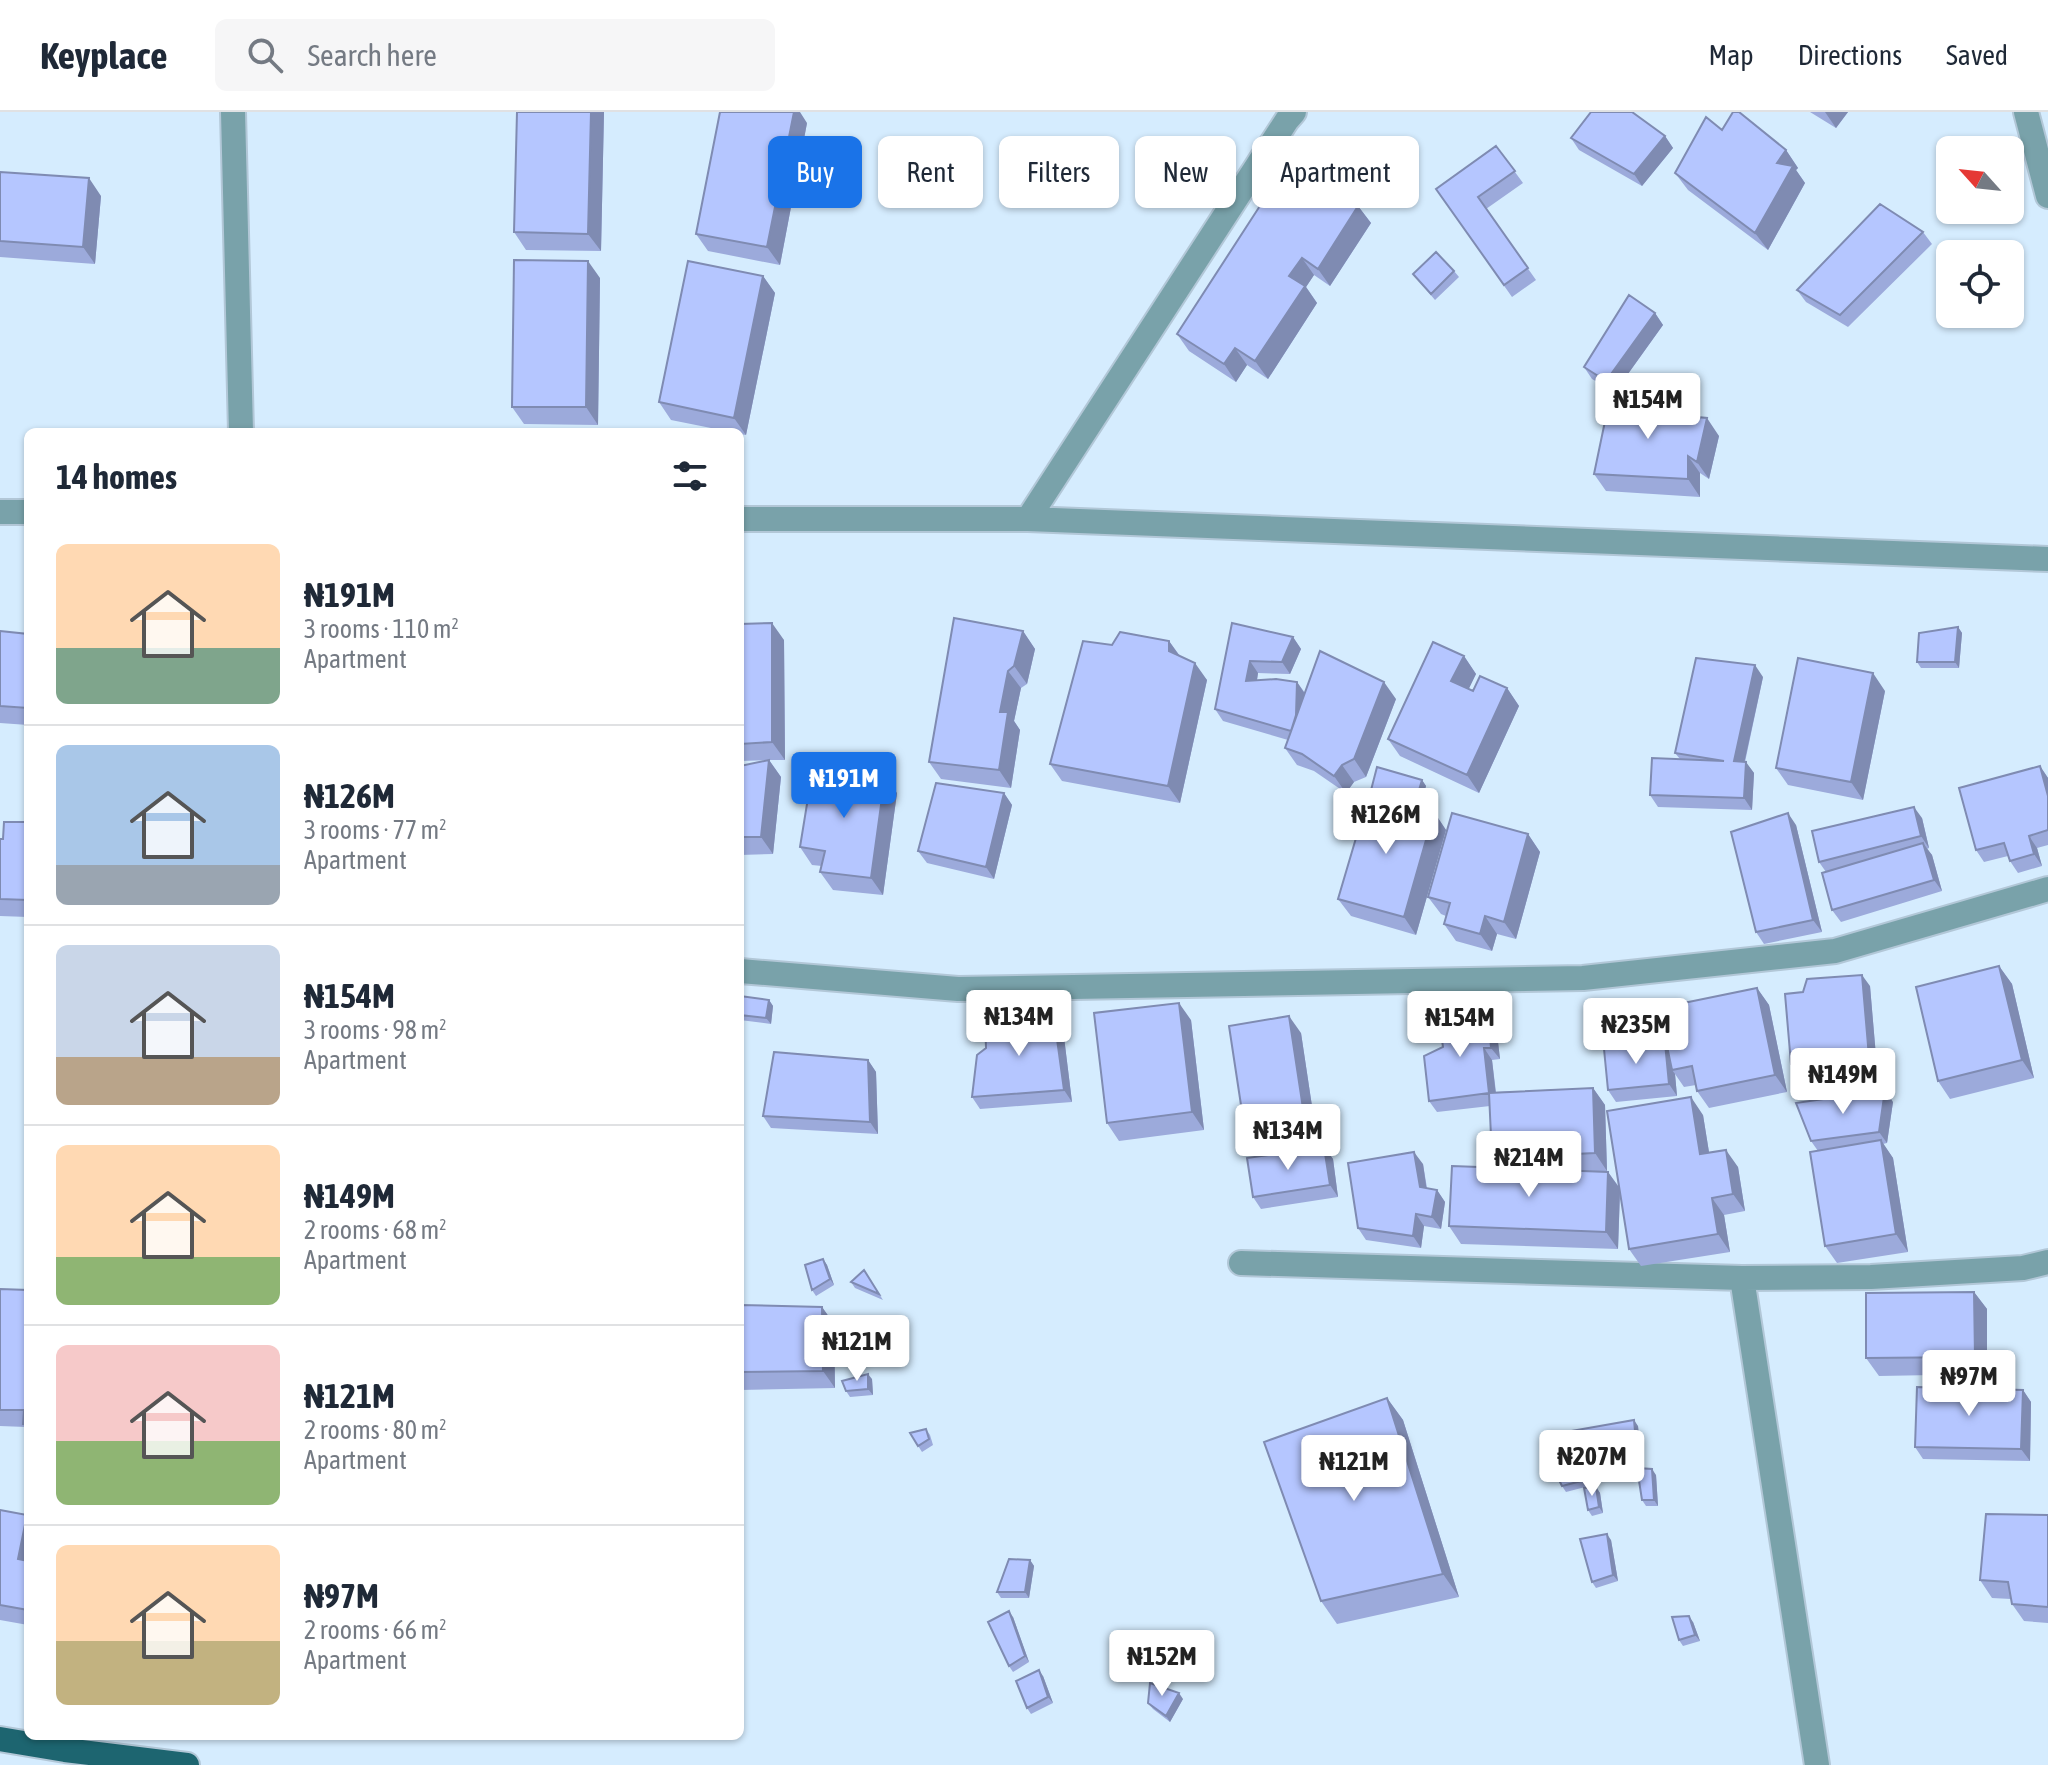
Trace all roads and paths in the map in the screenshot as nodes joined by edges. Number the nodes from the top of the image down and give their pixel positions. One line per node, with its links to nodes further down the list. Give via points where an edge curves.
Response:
1 (233, 112): 5 (street)
2 (2026, 112): 4 (street)
3 (1286, 115): 9 (street)
4 (2048, 196)
5 (241, 428)
6 (0, 512): 7 (street)
7 (24, 512)
8 (744, 519): 9 (street)
9 (1028, 519): 10 (street)
10 (2048, 559)
11 (2048, 889): 12 (street, via 1835,951 1583,978 958,989)
12 (744, 971)
13 (2048, 1262): 15 (street, via 1887,1276)
14 (1241, 1263): 15 (street)
15 (1742, 1278): 18 (street)
16 (0, 1739): 17 (main road)
17 (187, 1765)
18 (1817, 1765)

